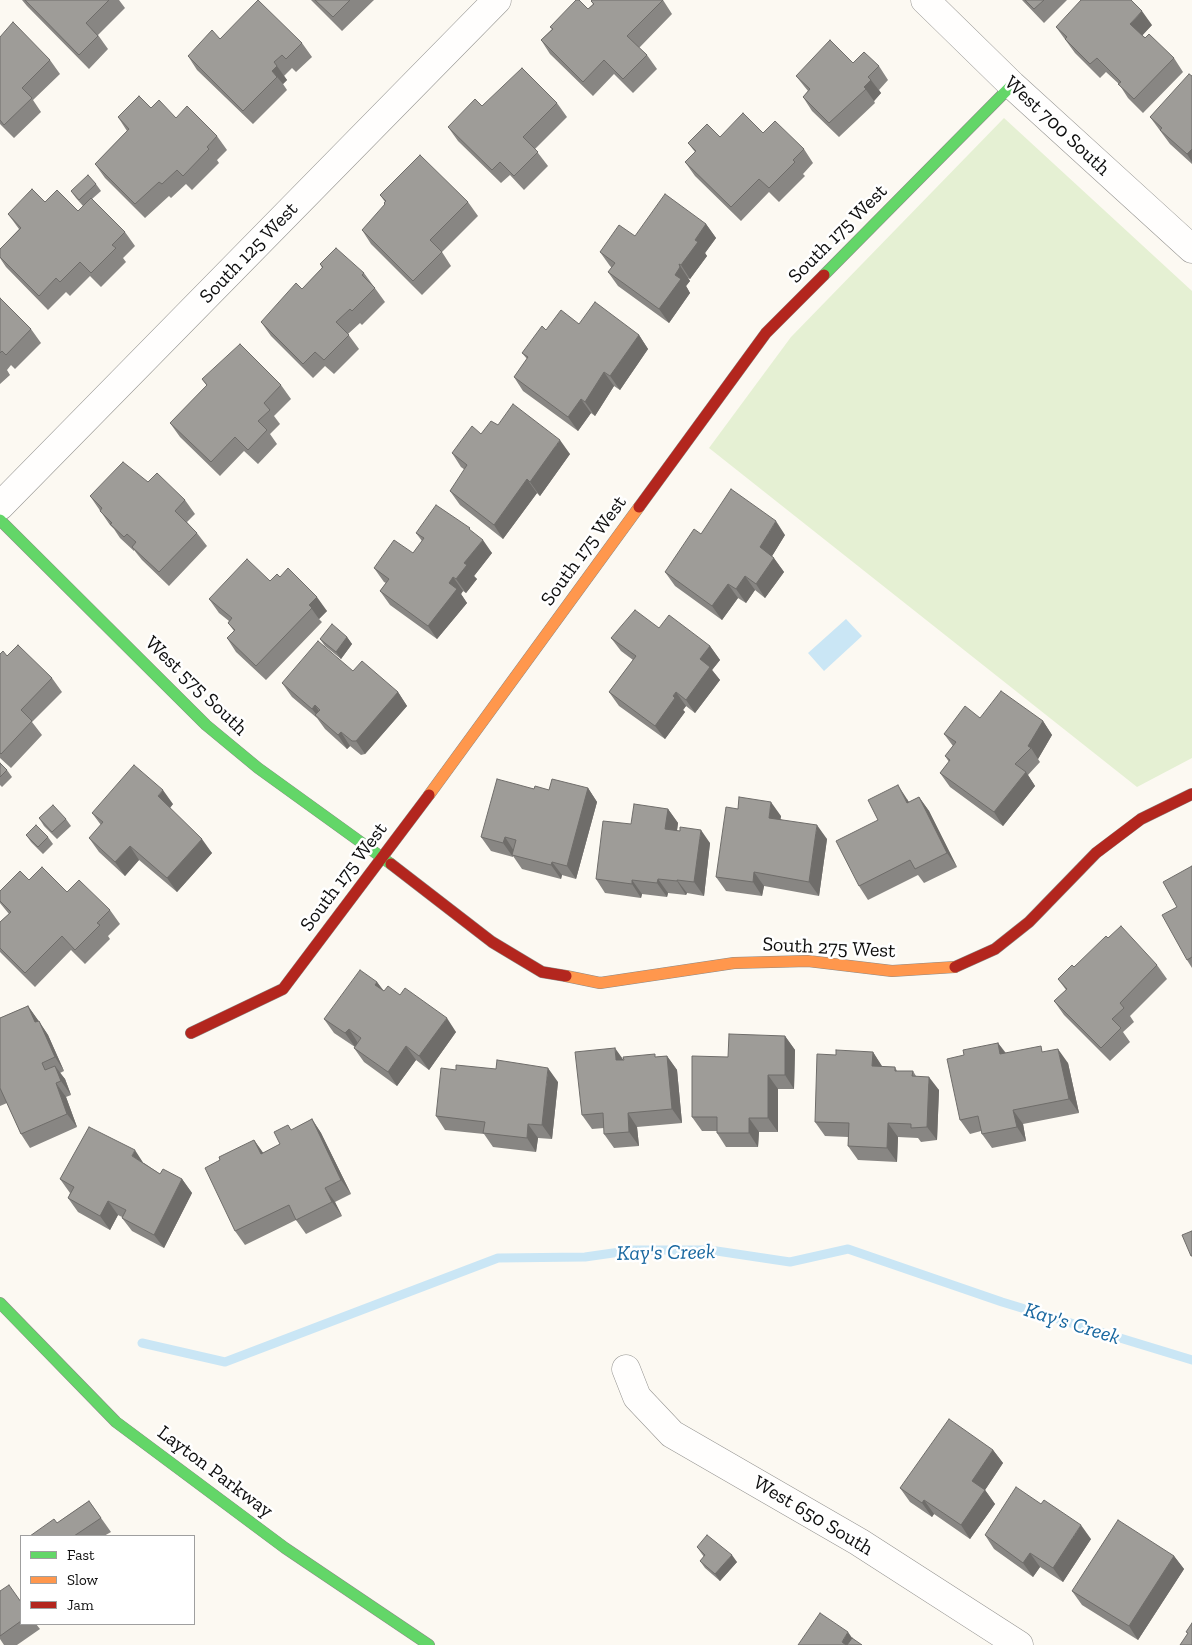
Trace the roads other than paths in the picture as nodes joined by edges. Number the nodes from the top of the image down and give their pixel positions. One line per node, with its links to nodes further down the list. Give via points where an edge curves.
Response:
1 (497, 0): 5 (street, South 125 West)
2 (925, 0): 3 (street, West 700 South)
3 (1012, 85): 4 (street, West 700 South); 8 (street, South 175 West, via 766,333)
4 (1192, 249)
5 (0, 506)
6 (0, 520): 8 (street, West 575 South, via 206,725 258,768)
7 (1192, 794): 8 (street, South 275 West, via 1141,819 1096,853 1029,922 995,949 954,967 892,971 808,961 734,963 600,983 542,972 492,942)
8 (383, 858): 9 (street, South 175 West, via 283,989)
9 (191, 1033)
10 (0, 1303): 12 (street, Layton Parkway, via 116,1422 285,1548)
11 (626, 1369): 13 (street, West 650 South, via 637,1396 672,1434 859,1542)
12 (429, 1645)
13 (1019, 1645)

